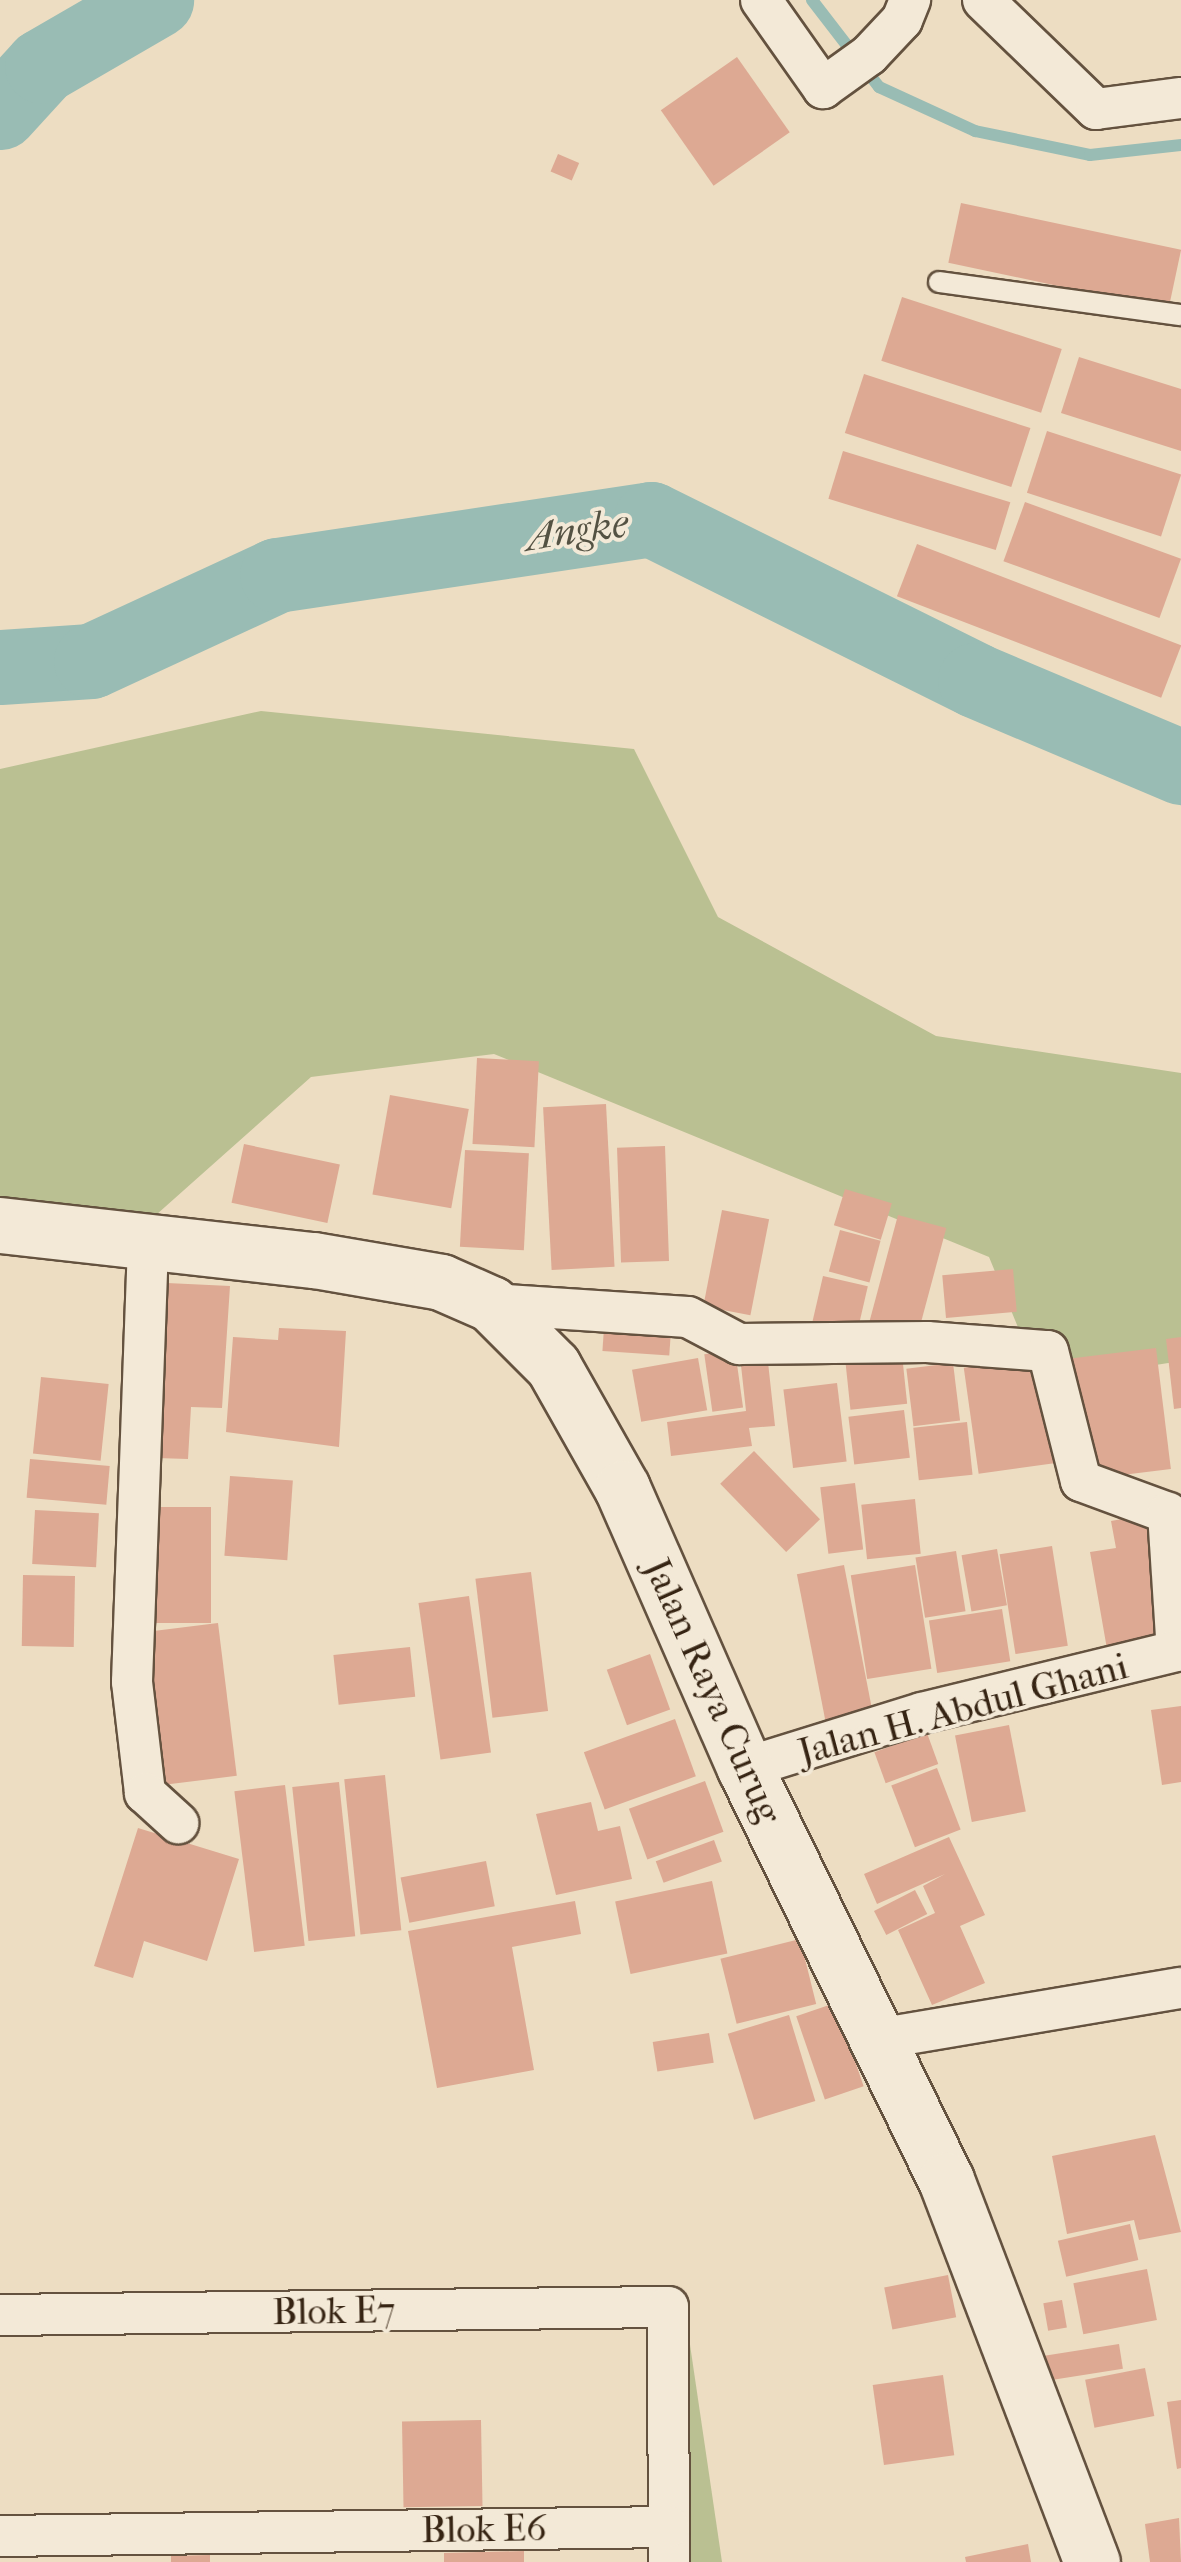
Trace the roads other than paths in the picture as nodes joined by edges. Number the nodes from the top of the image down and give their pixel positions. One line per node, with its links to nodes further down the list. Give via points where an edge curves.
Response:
1 (761, 0): 2 (street, via 816,85 856,66 902,20)
2 (910, 0)
3 (982, 0): 4 (street, via 1096,109)
4 (1181, 98)
5 (939, 282): 6 (lane)
6 (1181, 315)
7 (0, 1225): 8 (main road, Jalan Raya Curug)
8 (148, 1245): 9 (main road, Jalan Raya Curug, via 314,1260 440,1282); 12 (street, via 132,1682 145,1793)
9 (491, 1304): 10 (street, via 688,1317 739,1344 1048,1351 1081,1481 1168,1514); 11 (main road, Jalan Raya Curug, via 553,1366 594,1437)
10 (1179, 1651): 11 (street, Jalan H. Abdul Ghani, via 922,1713)
11 (745, 1768): 14 (main road, Jalan Raya Curug)
12 (178, 1824)
13 (1181, 1988): 14 (street)
14 (878, 2039): 18 (main road, Jalan Raya Curug, via 946,2180)
15 (0, 2315): 17 (street, Blok E7, via 668,2307)
16 (0, 2536): 17 (street, Blok E6)
17 (669, 2544)
18 (1092, 2562)

